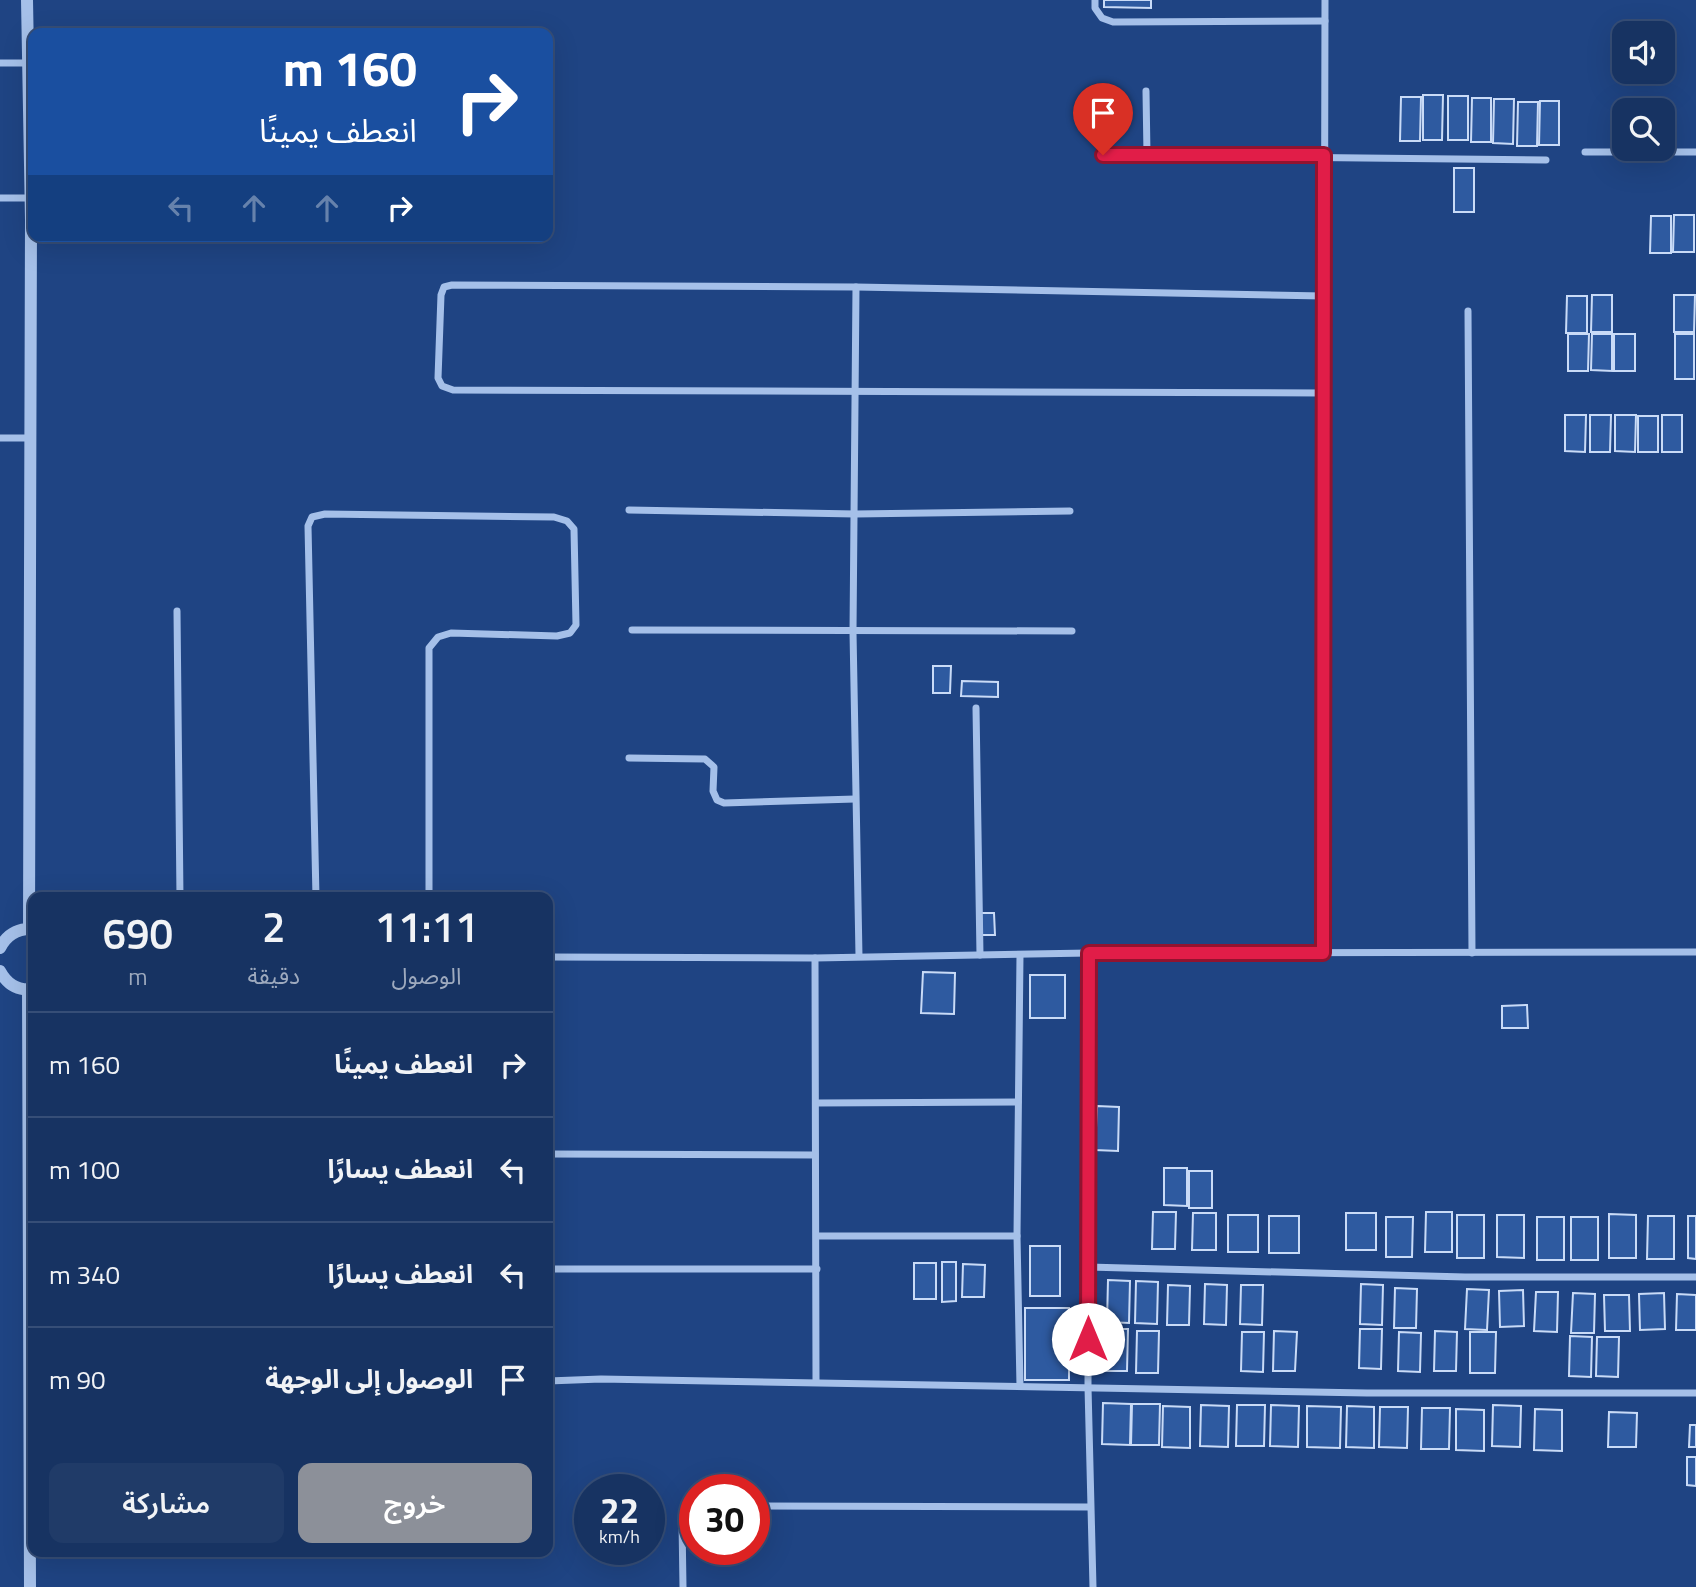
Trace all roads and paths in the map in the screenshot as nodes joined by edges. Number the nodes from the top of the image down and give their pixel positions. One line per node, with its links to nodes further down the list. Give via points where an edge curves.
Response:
1 (27, 0): 6 (street)
2 (1095, 0): 4 (street, via 1102,19 1113,22)
3 (1325, 0): 4 (street)
4 (1325, 21): 12 (street)
5 (0, 63): 6 (street)
6 (28, 63)
7 (1146, 90): 11 (street)
8 (1585, 152): 9 (street)
9 (1696, 152)
10 (1103, 155): 11 (street)
11 (1147, 155): 12 (street)
12 (1324, 155): 13 (street); 18 (street)
13 (1546, 160)
14 (0, 198): 15 (street)
15 (28, 198)
16 (30, 242): 23 (street)
17 (856, 287): 18 (street); 20 (street); 20 (street, via 452,285 444,287 441,295 438,378 442,386 453,390)
18 (1323, 296): 21 (street)
19 (1468, 311): 43 (street)
20 (854, 393): 21 (street); 26 (street)
21 (1323, 393): 42 (street)
22 (0, 438): 23 (street)
23 (29, 438): 34 (street)
24 (629, 510): 26 (street)
25 (1070, 511): 26 (street)
26 (855, 514): 30 (street)
27 (177, 611): 35 (street)
28 (632, 630): 30 (street)
29 (1072, 631): 30 (street)
30 (853, 632): 33 (street)
31 (976, 708): 44 (street)
32 (629, 758): 33 (street, via 705,759 714,767 713,791 724,803)
33 (855, 799): 46 (street)
34 (31, 892)
35 (180, 892)
36 (316, 892): 37 (street, via 307,526 312,517 554,517 567,521 574,529 576,625 569,633 451,633 438,637 429,648)
37 (429, 892)
38 (28, 930): 39 (street, via 10,934)
39 (0, 948)
40 (1696, 952): 43 (street)
41 (1089, 953): 42 (street); 45 (street); 57 (street)
42 (1323, 953): 43 (street)
43 (1472, 953)
44 (980, 955): 45 (street); 46 (street)
45 (1020, 955): 51 (street)
46 (859, 956): 48 (street)
47 (553, 957): 48 (street)
48 (815, 958): 52 (street)
49 (0, 971): 50 (street, via 11,985)
50 (28, 988)
51 (1018, 1102): 52 (street); 56 (street)
52 (816, 1103): 54 (street)
53 (553, 1154): 54 (street)
54 (816, 1155): 55 (street)
55 (817, 1236): 56 (street); 59 (street)
56 (1017, 1236): 63 (street)
57 (1088, 1267): 60 (street, via 1465,1277); 64 (street)
58 (553, 1269): 59 (street)
59 (817, 1269): 62 (street)
60 (1696, 1277)
61 (553, 1381): 62 (street)
62 (816, 1382): 63 (street)
63 (1020, 1386): 64 (street)
64 (1088, 1387): 65 (street); 67 (street)
65 (1696, 1393)
66 (770, 1506): 67 (street)
67 (1090, 1507): 72 (street)
68 (30, 1557): 70 (street)
69 (683, 1565): 71 (street)
70 (30, 1587)
71 (683, 1587)
72 (1093, 1587)

